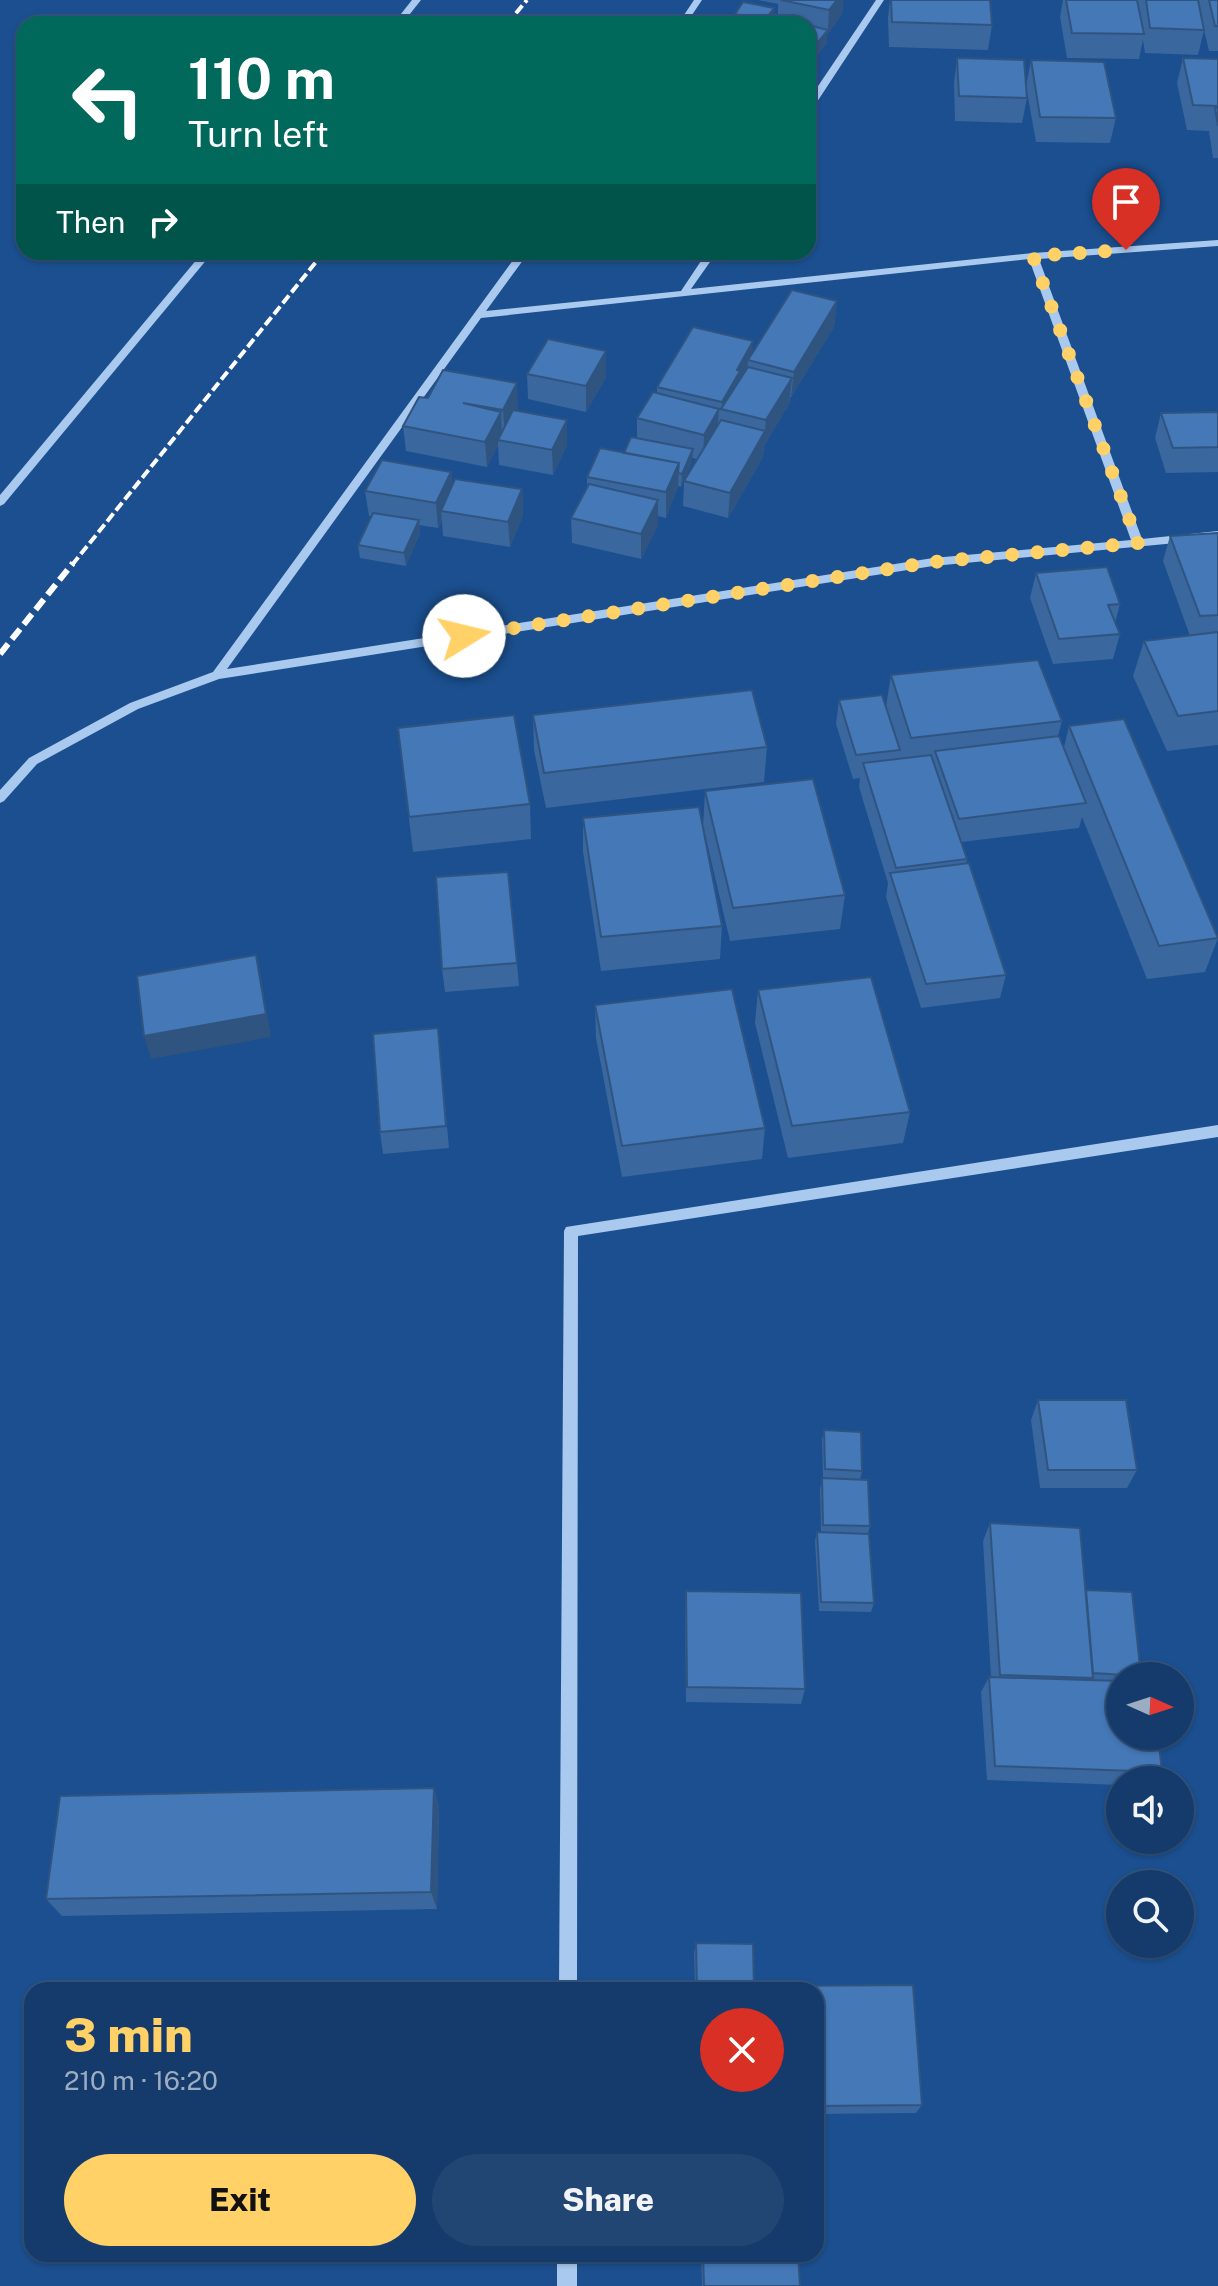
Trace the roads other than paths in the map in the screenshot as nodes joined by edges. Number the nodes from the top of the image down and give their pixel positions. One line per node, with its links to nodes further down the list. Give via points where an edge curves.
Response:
1 (417, 0): 3 (street)
2 (880, 0): 4 (street)
3 (404, 16)
4 (816, 96)
5 (1218, 243): 6 (street)
6 (1033, 256): 10 (street); 14 (street)
7 (201, 260): 12 (street)
8 (518, 260): 11 (street)
9 (707, 260): 10 (street)
10 (684, 293): 11 (street)
11 (480, 315): 15 (street)
12 (0, 502)
13 (1218, 535): 14 (street)
14 (1138, 543): 15 (street, via 933,562)
15 (217, 675): 16 (street, via 134,706 33,761)
16 (0, 798)
17 (1218, 1131): 18 (street, via 571,1231)
18 (568, 1982)
19 (567, 2262): 20 (street)
20 (567, 2286)

